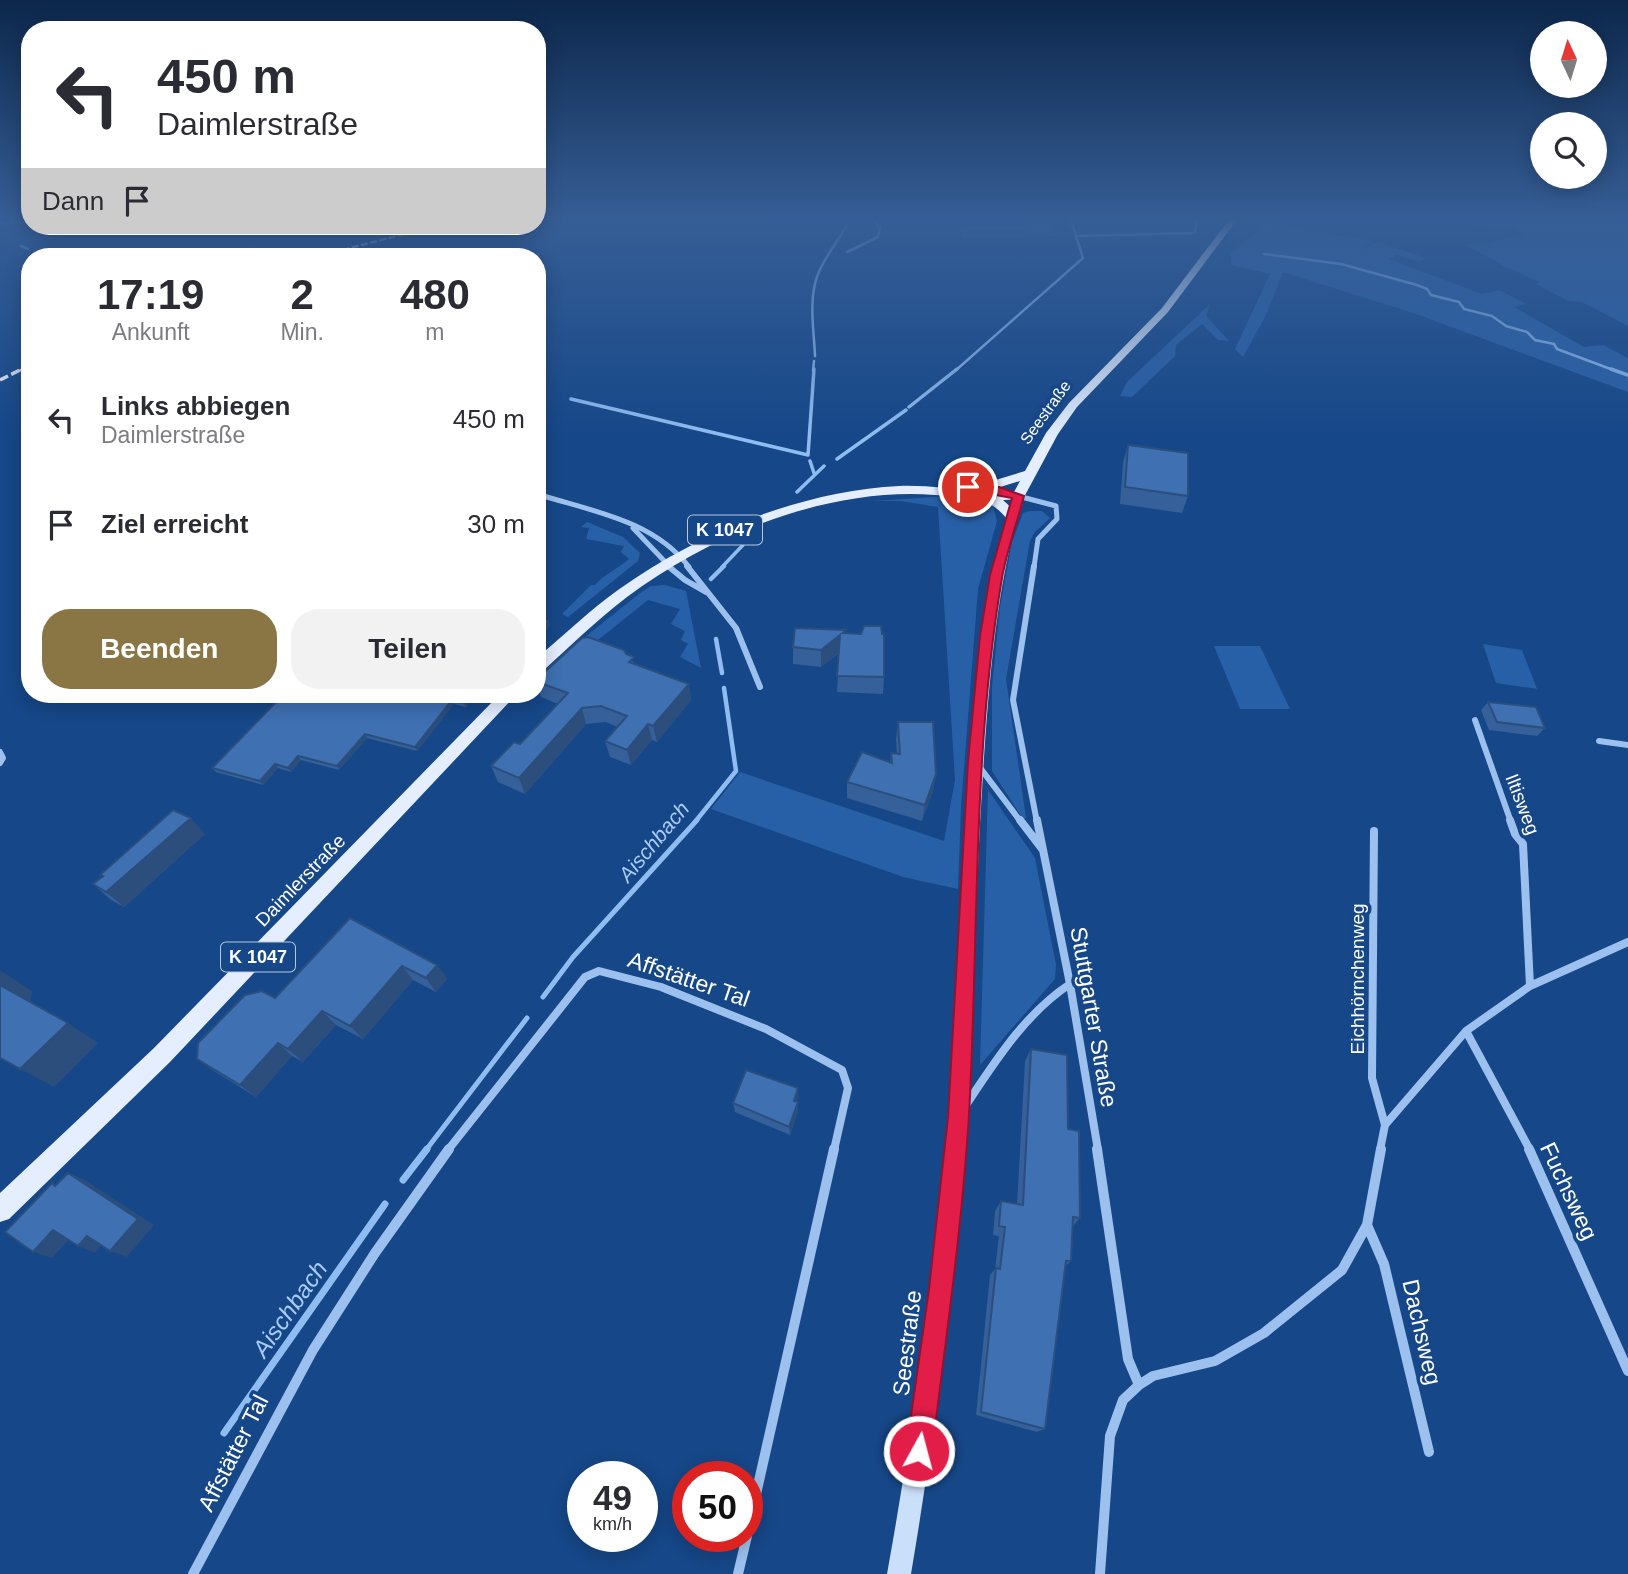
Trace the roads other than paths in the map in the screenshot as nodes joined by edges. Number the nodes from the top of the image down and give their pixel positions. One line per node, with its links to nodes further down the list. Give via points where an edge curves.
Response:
1 (1180, 290): 2 (main road, Seestraße, via 1073,405)
2 (1028, 474): 3 (main road); 4 (main road, Seestraße)
3 (986, 492): 4 (main road); 6 (main road); 8 (main road, via 871,493 793,510)
4 (1018, 496): 6 (main road, Seestraße); 20 (street, Stuttgarter Straße, via 1056,506 1057,520 1038,539 1013,700)
5 (546, 497): 7 (street)
6 (1012, 516): 17 (main road, Seestraße, via 992,600)
7 (632, 527): 8 (street); 8 (street, via 661,537)
8 (672, 559): 9 (street, via 694,588); 9 (street, via 696,573); 10 (main road, via 603,601)
9 (706, 592): 11 (street, via 741,634)
10 (546, 658)
11 (760, 688)
12 (500, 703): 27 (main road, Daimlerstraße / K 1047, via 162,1055)
13 (1475, 720): 23 (street, Iltisweg, via 1522,844)
14 (1599, 741): 15 (street)
15 (1628, 745)
16 (0, 752): 18 (street)
17 (976, 762): 20 (street); 25 (main road, Seestraße)
18 (0, 763)
19 (1374, 831): 26 (street, Eichhörnchenweg, via 1372,1078)
20 (1043, 851): 22 (street, Stuttgarter Straße)
21 (1628, 942): 23 (street)
22 (1070, 984): 25 (street, Seestraße, via 1054,992 989,1069); 30 (street, Stuttgarter Straße, via 1128,1359)
23 (1530, 986): 24 (street)
24 (1466, 1031): 26 (street); 29 (street, Fuchsweg, via 1536,1163)
25 (958, 1117): 36 (main road, Seestraße, via 940,1289)
26 (1385, 1125): 28 (street)
27 (0, 1210)
28 (1367, 1225): 30 (street, via 1342,1270 1264,1333 1215,1361 1153,1376); 31 (street, Dachsweg, via 1384,1264)
29 (1628, 1371)
30 (1139, 1385): 37 (street, via 1123,1400 1110,1436)
31 (1429, 1452)
32 (763, 1464): 34 (street, Affstätter Tal, via 848,1088 842,1070 766,1029 661,987 599,971 585,977 498,1082 313,1349)
33 (743, 1552): 35 (street, Affstätter Tal)
34 (193, 1574)
35 (738, 1574)
36 (899, 1574)
37 (1100, 1574)

